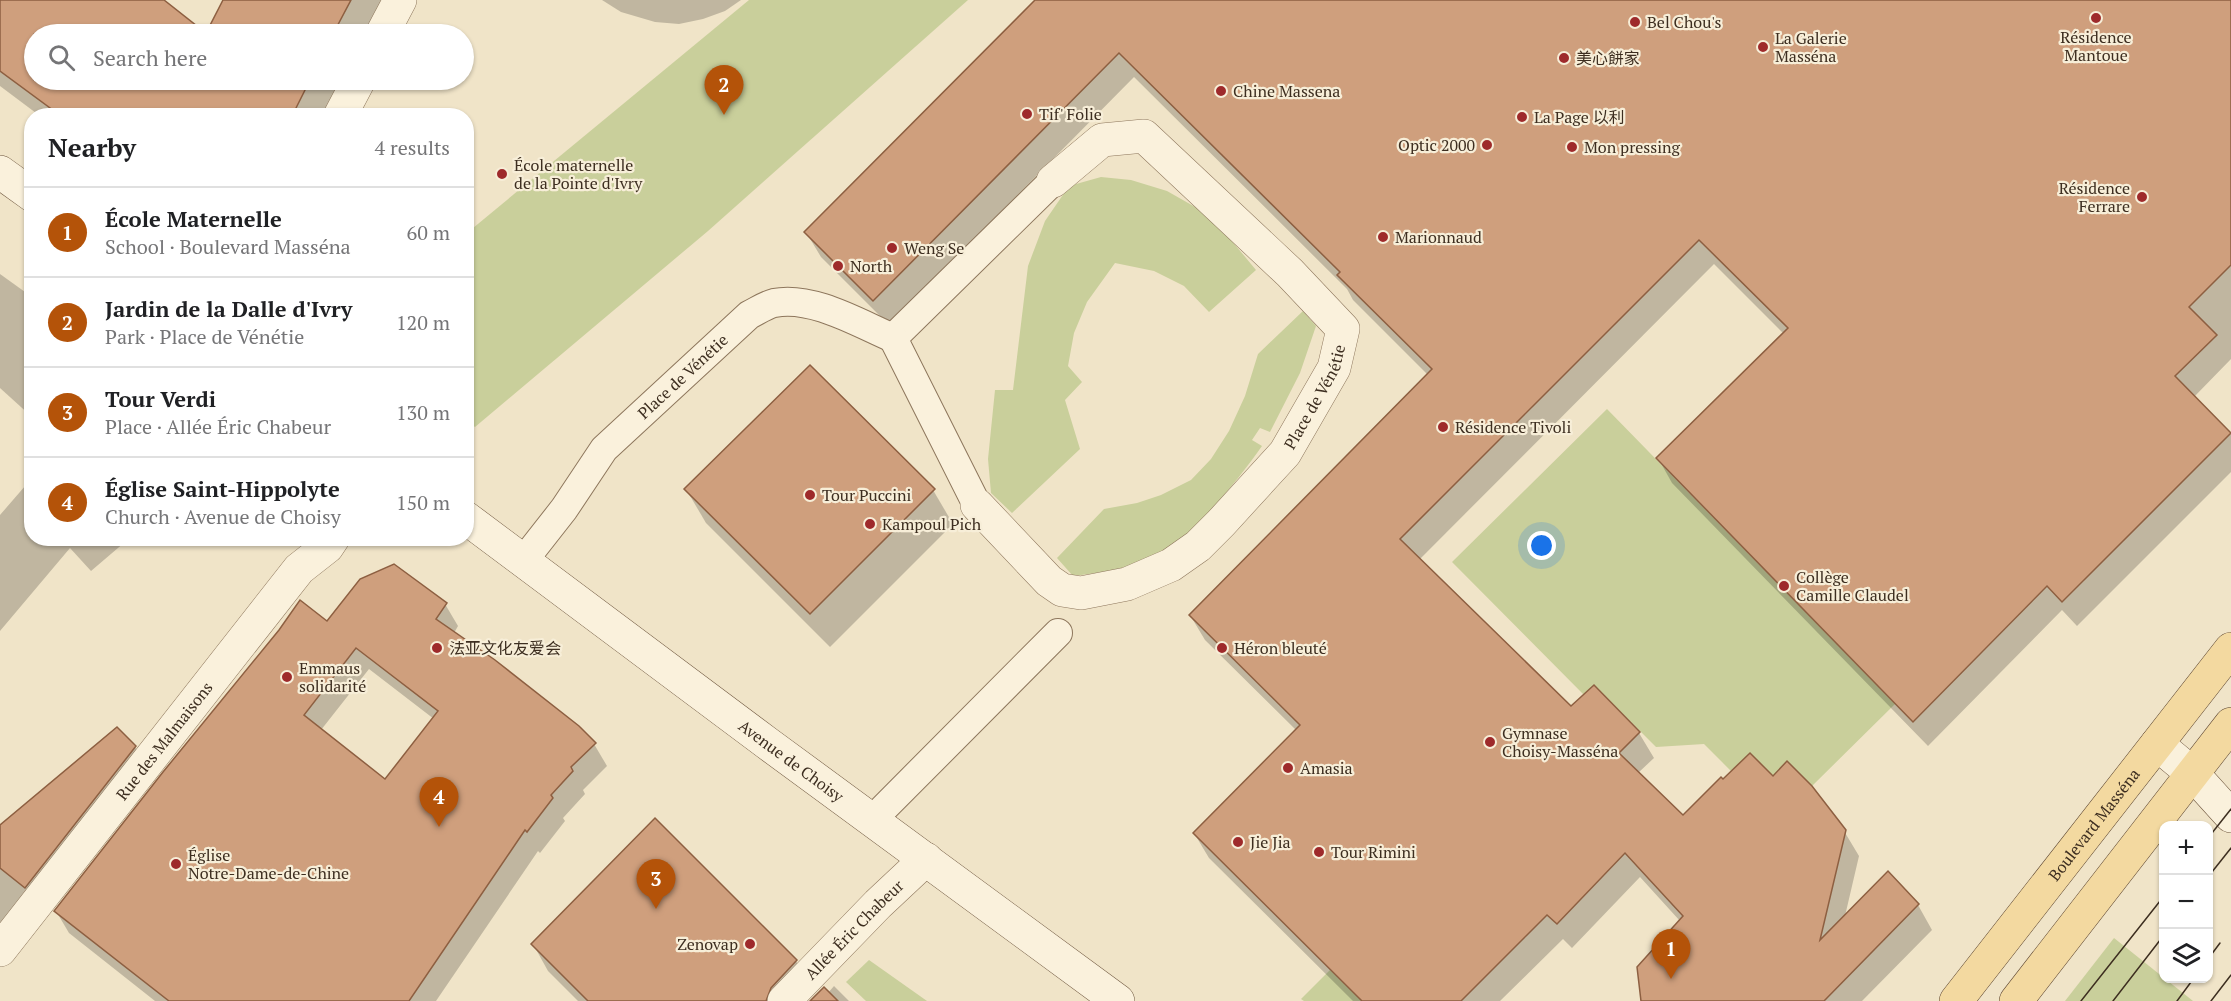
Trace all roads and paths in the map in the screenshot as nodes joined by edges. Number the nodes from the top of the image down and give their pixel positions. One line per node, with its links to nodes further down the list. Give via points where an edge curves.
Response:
1 (400, 0): 2 (street)
2 (387, 24)
3 (354, 90): 4 (street)
4 (344, 108)
5 (0, 172): 7 (street)
6 (1053, 181): 8 (lane, Place de Vénétie); 9 (street, Place de Vénétie, via 1102,140 1144,136 1290,273 1343,329 1341,339 1334,368 1285,453 1198,546 1171,565 1127,584 1081,593 1062,590)
7 (24, 189)
8 (893, 338): 9 (lane, Place de Vénétie); 12 (lane, Place de Vénétie, via 825,308 796,303 774,303 749,315 604,449)
9 (977, 505)
10 (474, 524): 12 (street, Avenue de Choisy)
11 (328, 546): 21 (street, Rue des Malmaisons, via 299,569)
12 (524, 560): 19 (street, Avenue de Choisy)
13 (1058, 633): 19 (lane)
14 (2231, 649): 16 (main road, Boulevard Masséna)
15 (2231, 724): 17 (main road)
16 (2157, 744): 17 (street); 24 (main road, Boulevard Masséna)
17 (2193, 774): 18 (street); 25 (main road)
18 (2231, 816)
19 (873, 819): 20 (street, Avenue de Choisy)
20 (926, 859): 22 (street, Allée Éric Chabeur); 23 (street, Avenue de Choisy)
21 (0, 950)
22 (784, 1001)
23 (1118, 1001)
24 (1956, 1001)
25 (2016, 1001)

